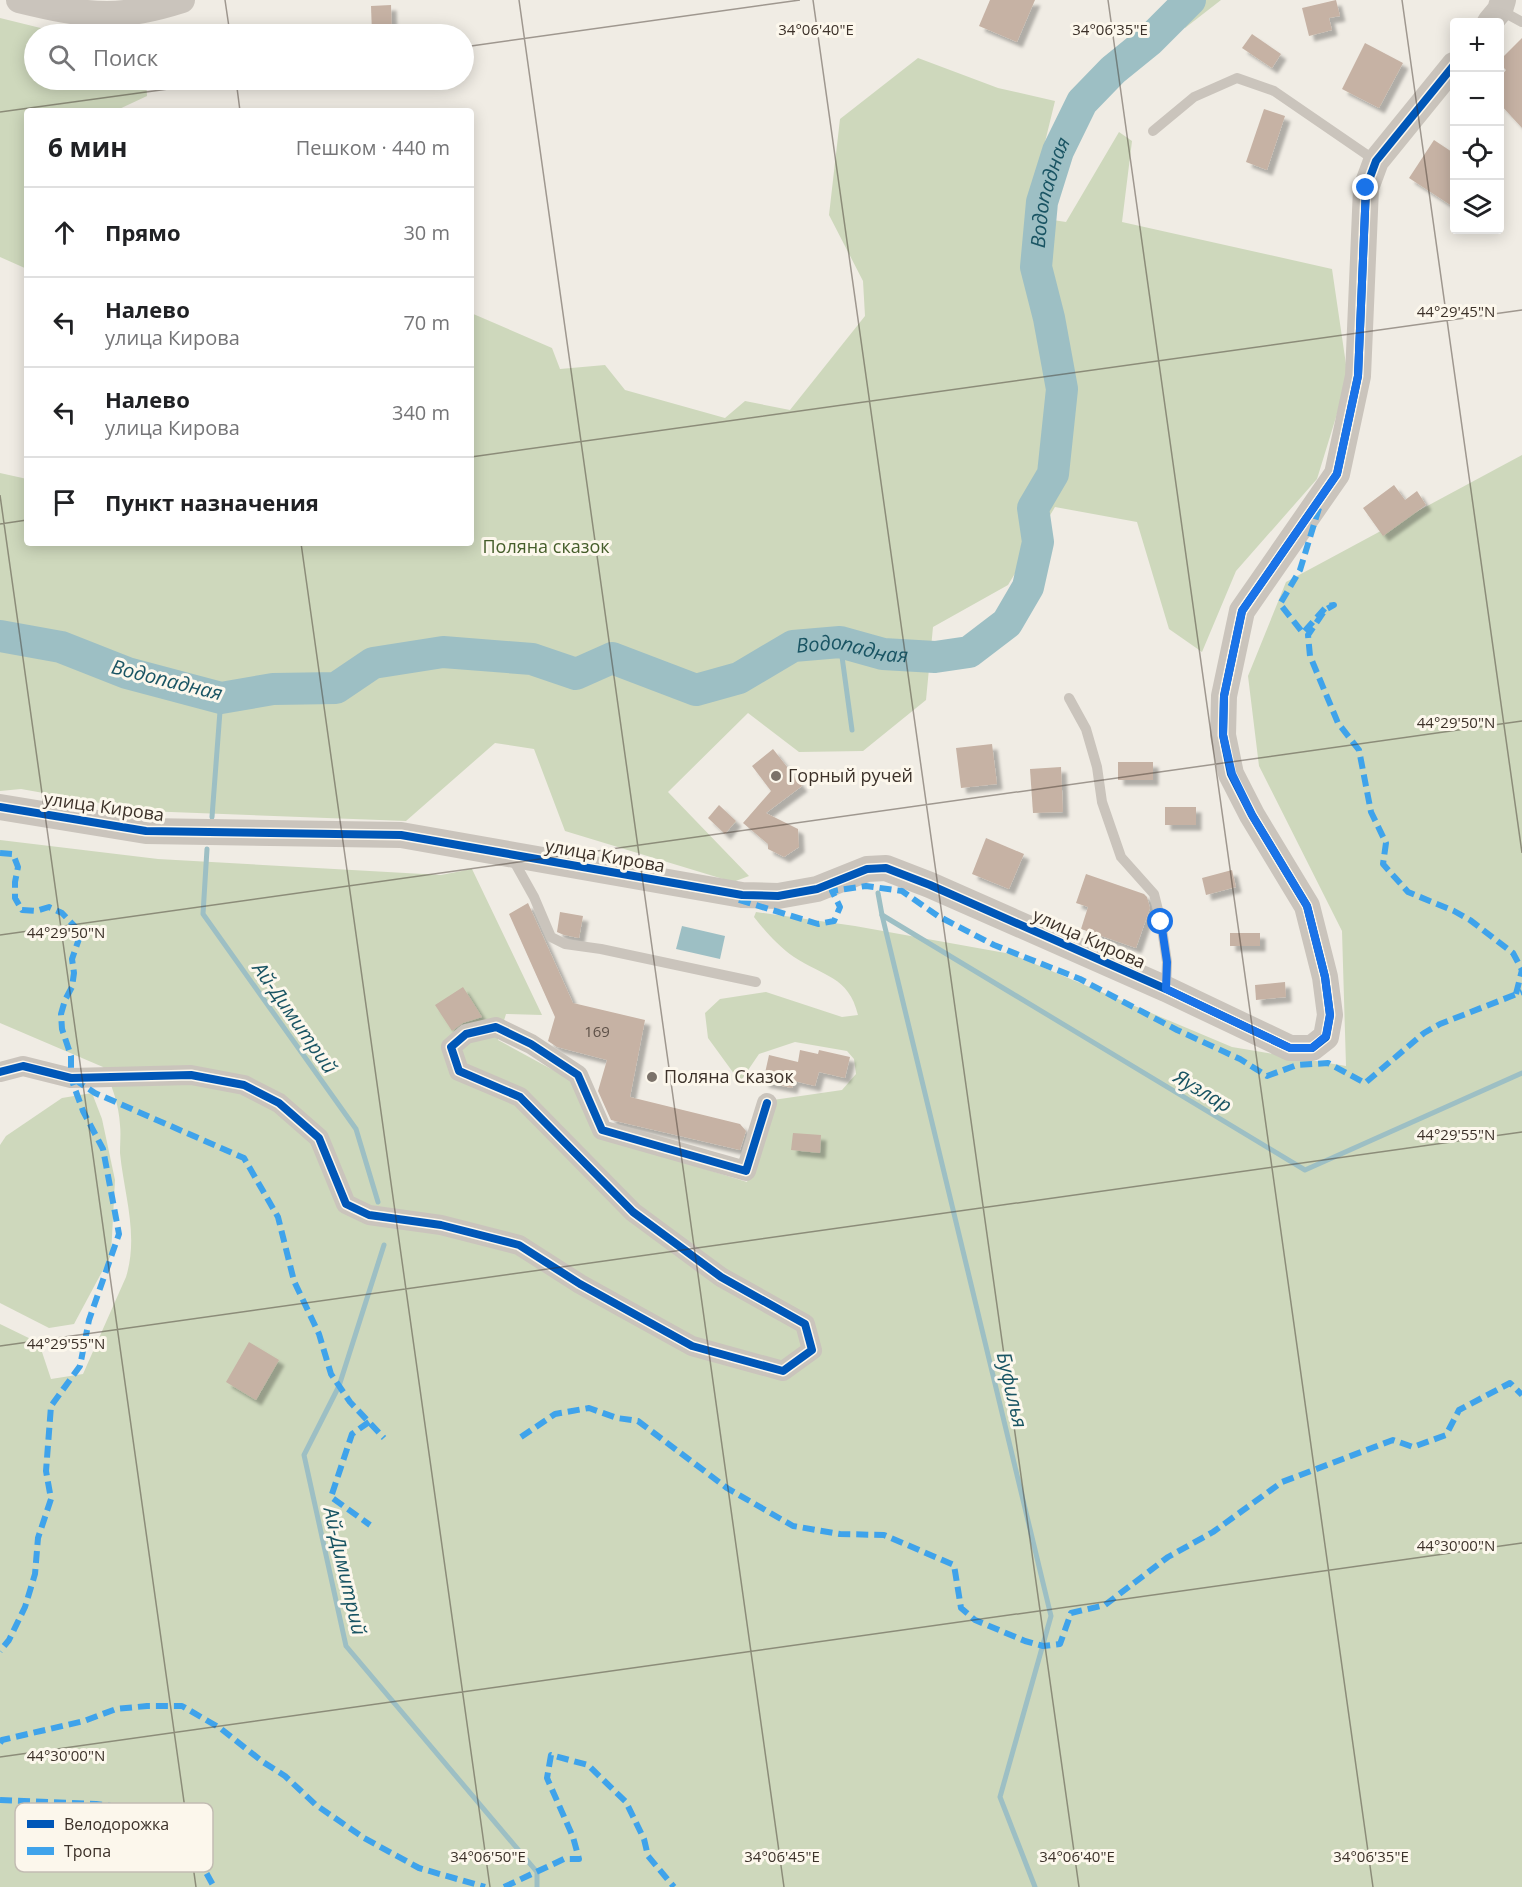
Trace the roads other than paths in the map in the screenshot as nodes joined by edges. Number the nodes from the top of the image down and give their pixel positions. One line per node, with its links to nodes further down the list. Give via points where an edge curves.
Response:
1 (19, 0): 2 (street, via 108,14)
2 (182, 0)
3 (1498, 11): 4 (lane)
4 (1522, 22)
5 (1450, 71): 7 (street, улица Кирова)
6 (1153, 131): 7 (lane, via 1194,97 1237,78 1274,91)
7 (1376, 161): 12 (street, улица Кирова, via 1366,188 1358,376 1337,474 1242,611 1224,696 1223,735 1232,774 1307,906 1325,977 1330,1015 1326,1036 1312,1048 1290,1048)
8 (1069, 698): 12 (lane, via 1086,729 1102,802 1121,857 1154,894 1167,962)
9 (0, 807): 10 (street, улица Кирова, via 146,831 401,835)
10 (509, 853): 11 (lane, via 551,937 565,944); 12 (street, улица Кирова, via 742,895 778,896 807,891 867,869 886,868)
11 (756, 982)
12 (1166, 989)
13 (0, 1072): 14 (street, via 23,1066 71,1078 191,1075 244,1085 279,1103 319,1138 346,1204 369,1215 441,1225 519,1245 692,1346 783,1371 812,1350 805,1324 721,1277 633,1212 520,1097 459,1071 451,1047 466,1034 496,1027 531,1044 578,1075 602,1130 746,1171)
14 (767, 1103)

